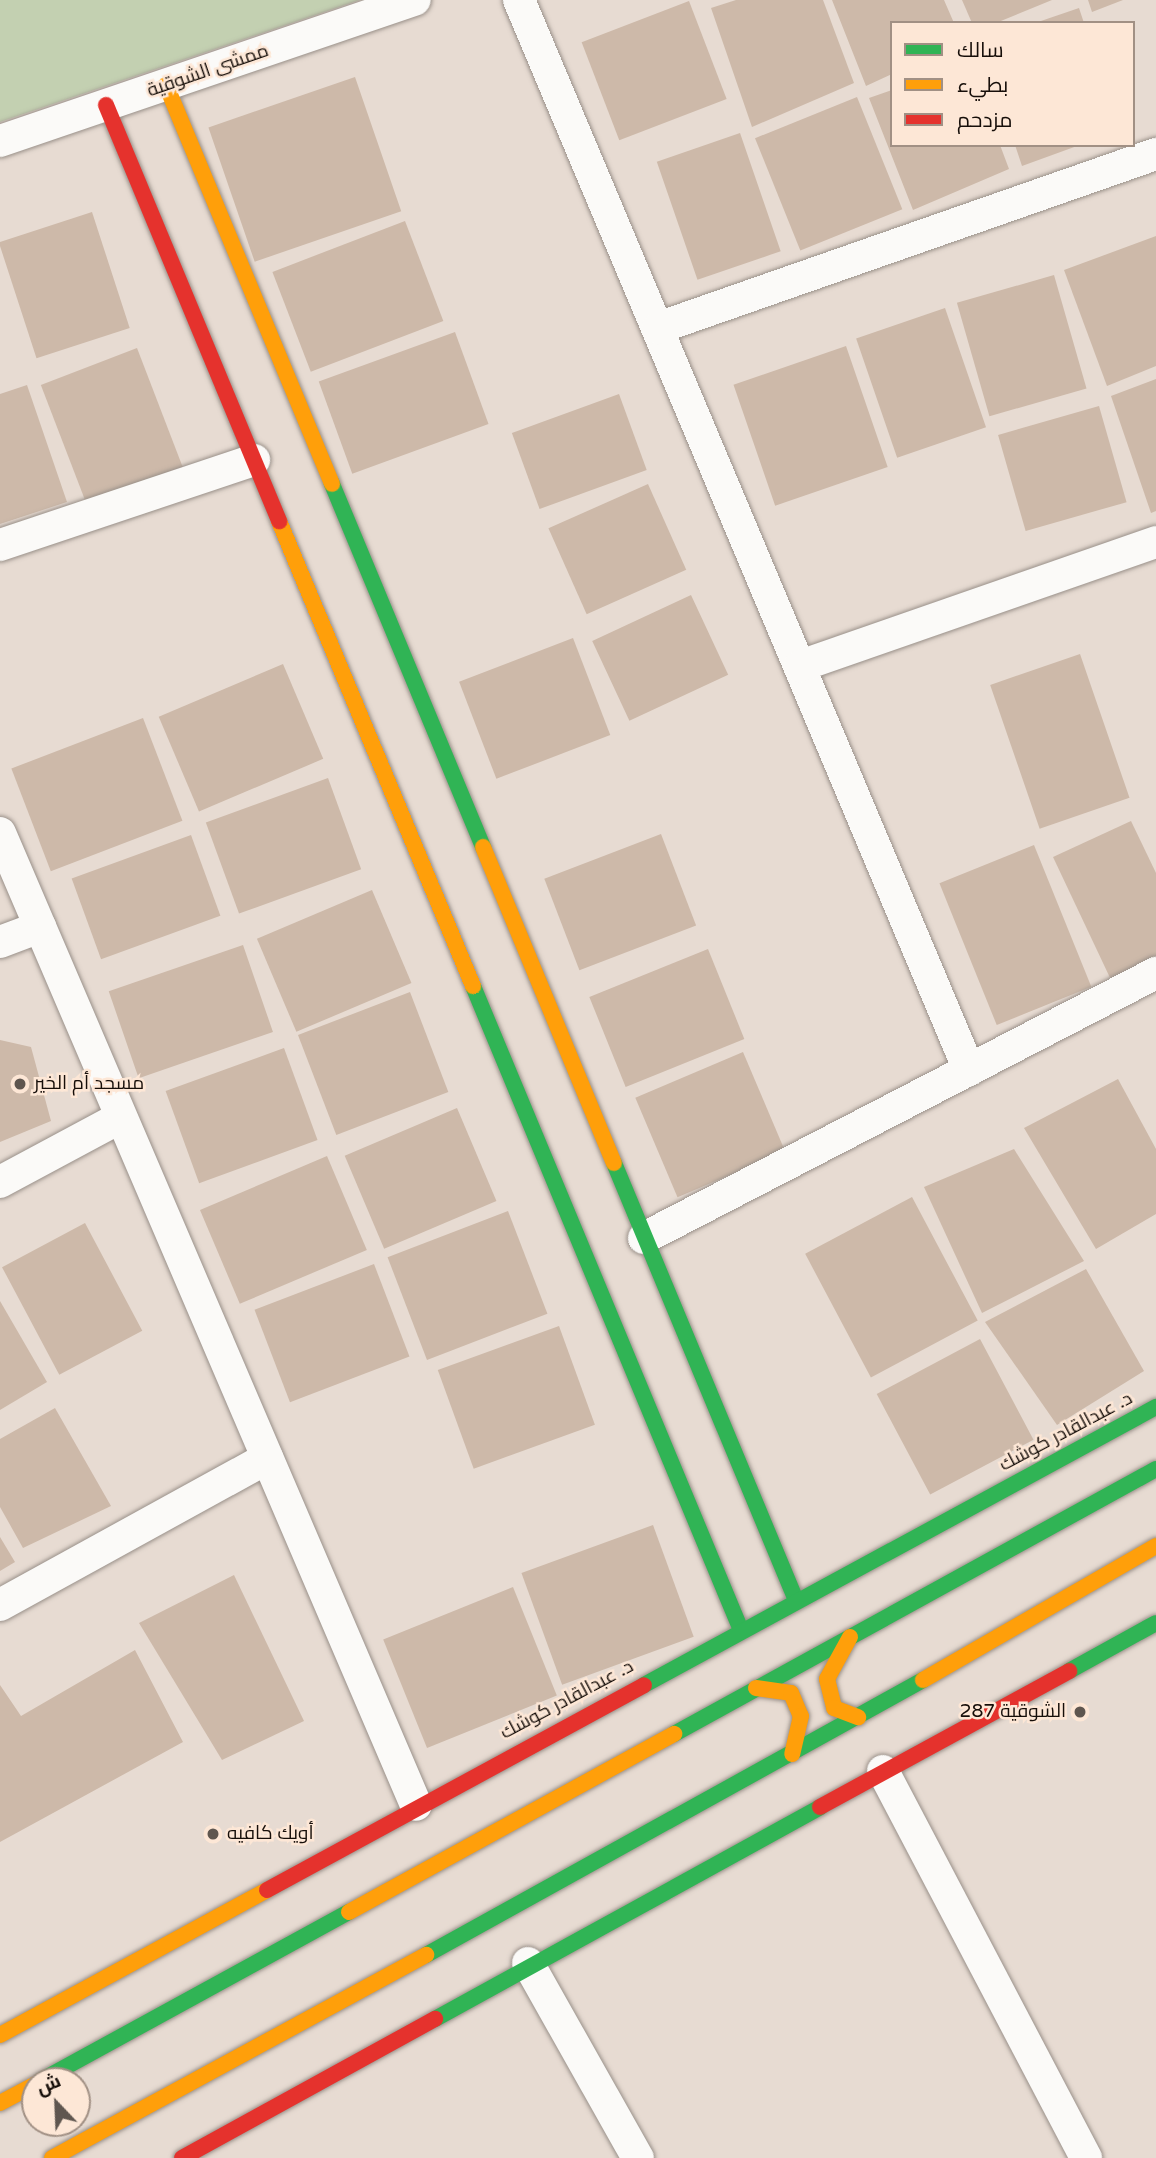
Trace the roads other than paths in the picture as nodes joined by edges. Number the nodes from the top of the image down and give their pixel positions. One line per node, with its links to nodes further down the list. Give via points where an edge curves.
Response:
1 (415, 0): 3 (street, ممشى الشوقية)
2 (519, 0): 7 (street)
3 (166, 85): 4 (street, ممشى الشوقية); 19 (street)
4 (106, 105): 5 (street, ممشى الشوقية); 8 (street)
5 (0, 141)
6 (1156, 154): 7 (street)
7 (658, 327): 11 (street)
8 (254, 460): 10 (street); 27 (street)
9 (1156, 542): 11 (street)
10 (0, 545)
11 (800, 666): 16 (street)
12 (0, 834): 13 (street)
13 (40, 927): 14 (street); 17 (street)
14 (0, 942)
15 (1156, 973): 16 (street)
16 (969, 1070): 19 (street)
17 (121, 1117): 18 (street); 21 (street)
18 (0, 1182)
19 (644, 1238): 24 (street)
20 (1156, 1407): 24 (street, د. عبدالقادر كوشك)
21 (267, 1458): 25 (street); 33 (street)
22 (1156, 1469): 28 (street)
23 (1156, 1546): 30 (street)
24 (796, 1600): 27 (street, د. عبدالقادر كوشك)
25 (0, 1605)
26 (1156, 1623): 32 (street)
27 (741, 1630): 33 (street, د. عبدالقادر كوشك)
28 (850, 1637): 29 (street); 30 (street, via 827,1679 834,1708)
29 (756, 1688): 31 (street, via 791,1693 801,1716); 36 (street)
30 (858, 1717): 31 (street)
31 (792, 1754): 39 (street)
32 (883, 1771): 34 (street); 42 (street)
33 (416, 1805): 35 (street, د. عبدالقادر كوشك)
34 (528, 1963): 40 (street); 41 (street)
35 (0, 2035)
36 (66, 2067)
37 (21, 2092): 38 (street)
38 (0, 2103)
39 (52, 2158)
40 (182, 2158)
41 (638, 2158)
42 (1086, 2158)

